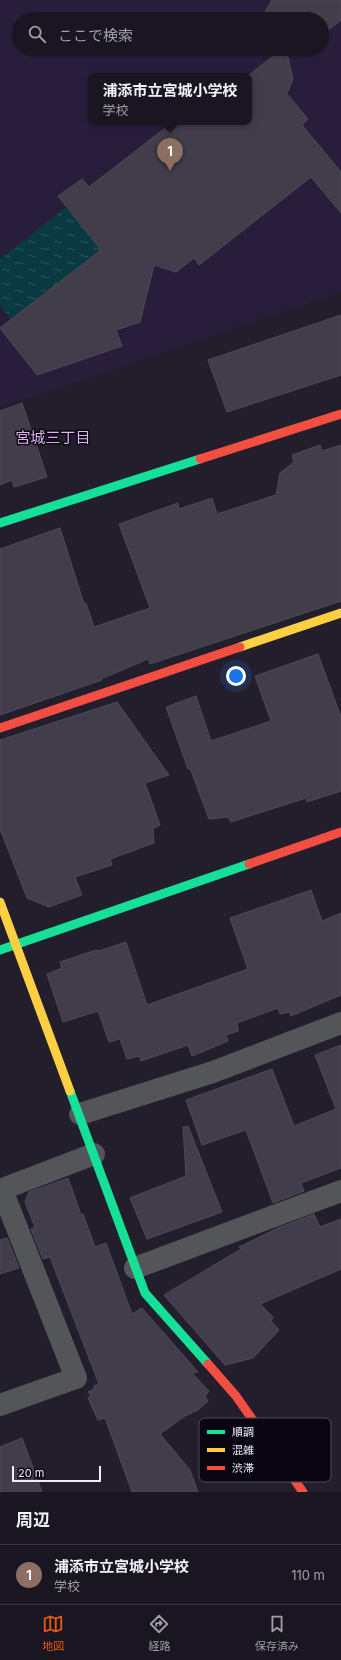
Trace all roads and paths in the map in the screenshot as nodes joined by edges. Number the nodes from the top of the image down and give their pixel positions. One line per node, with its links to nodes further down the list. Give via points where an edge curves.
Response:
1 (341, 414): 2 (street)
2 (0, 523)
3 (341, 613): 4 (street)
4 (0, 728)
5 (341, 832): 7 (street)
6 (0, 902): 7 (street)
7 (15, 944): 8 (street); 10 (street)
8 (0, 950)
9 (341, 1024): 10 (street, via 213,1072)
10 (80, 1114): 11 (street)
11 (94, 1154): 12 (street); 14 (street)
12 (1, 1190): 15 (street, via 76,1378)
13 (341, 1191): 14 (street)
14 (135, 1268): 16 (street, via 145,1293 236,1396)
15 (0, 1405)
16 (251, 1418)
17 (296, 1482): 18 (street)
18 (303, 1492)

